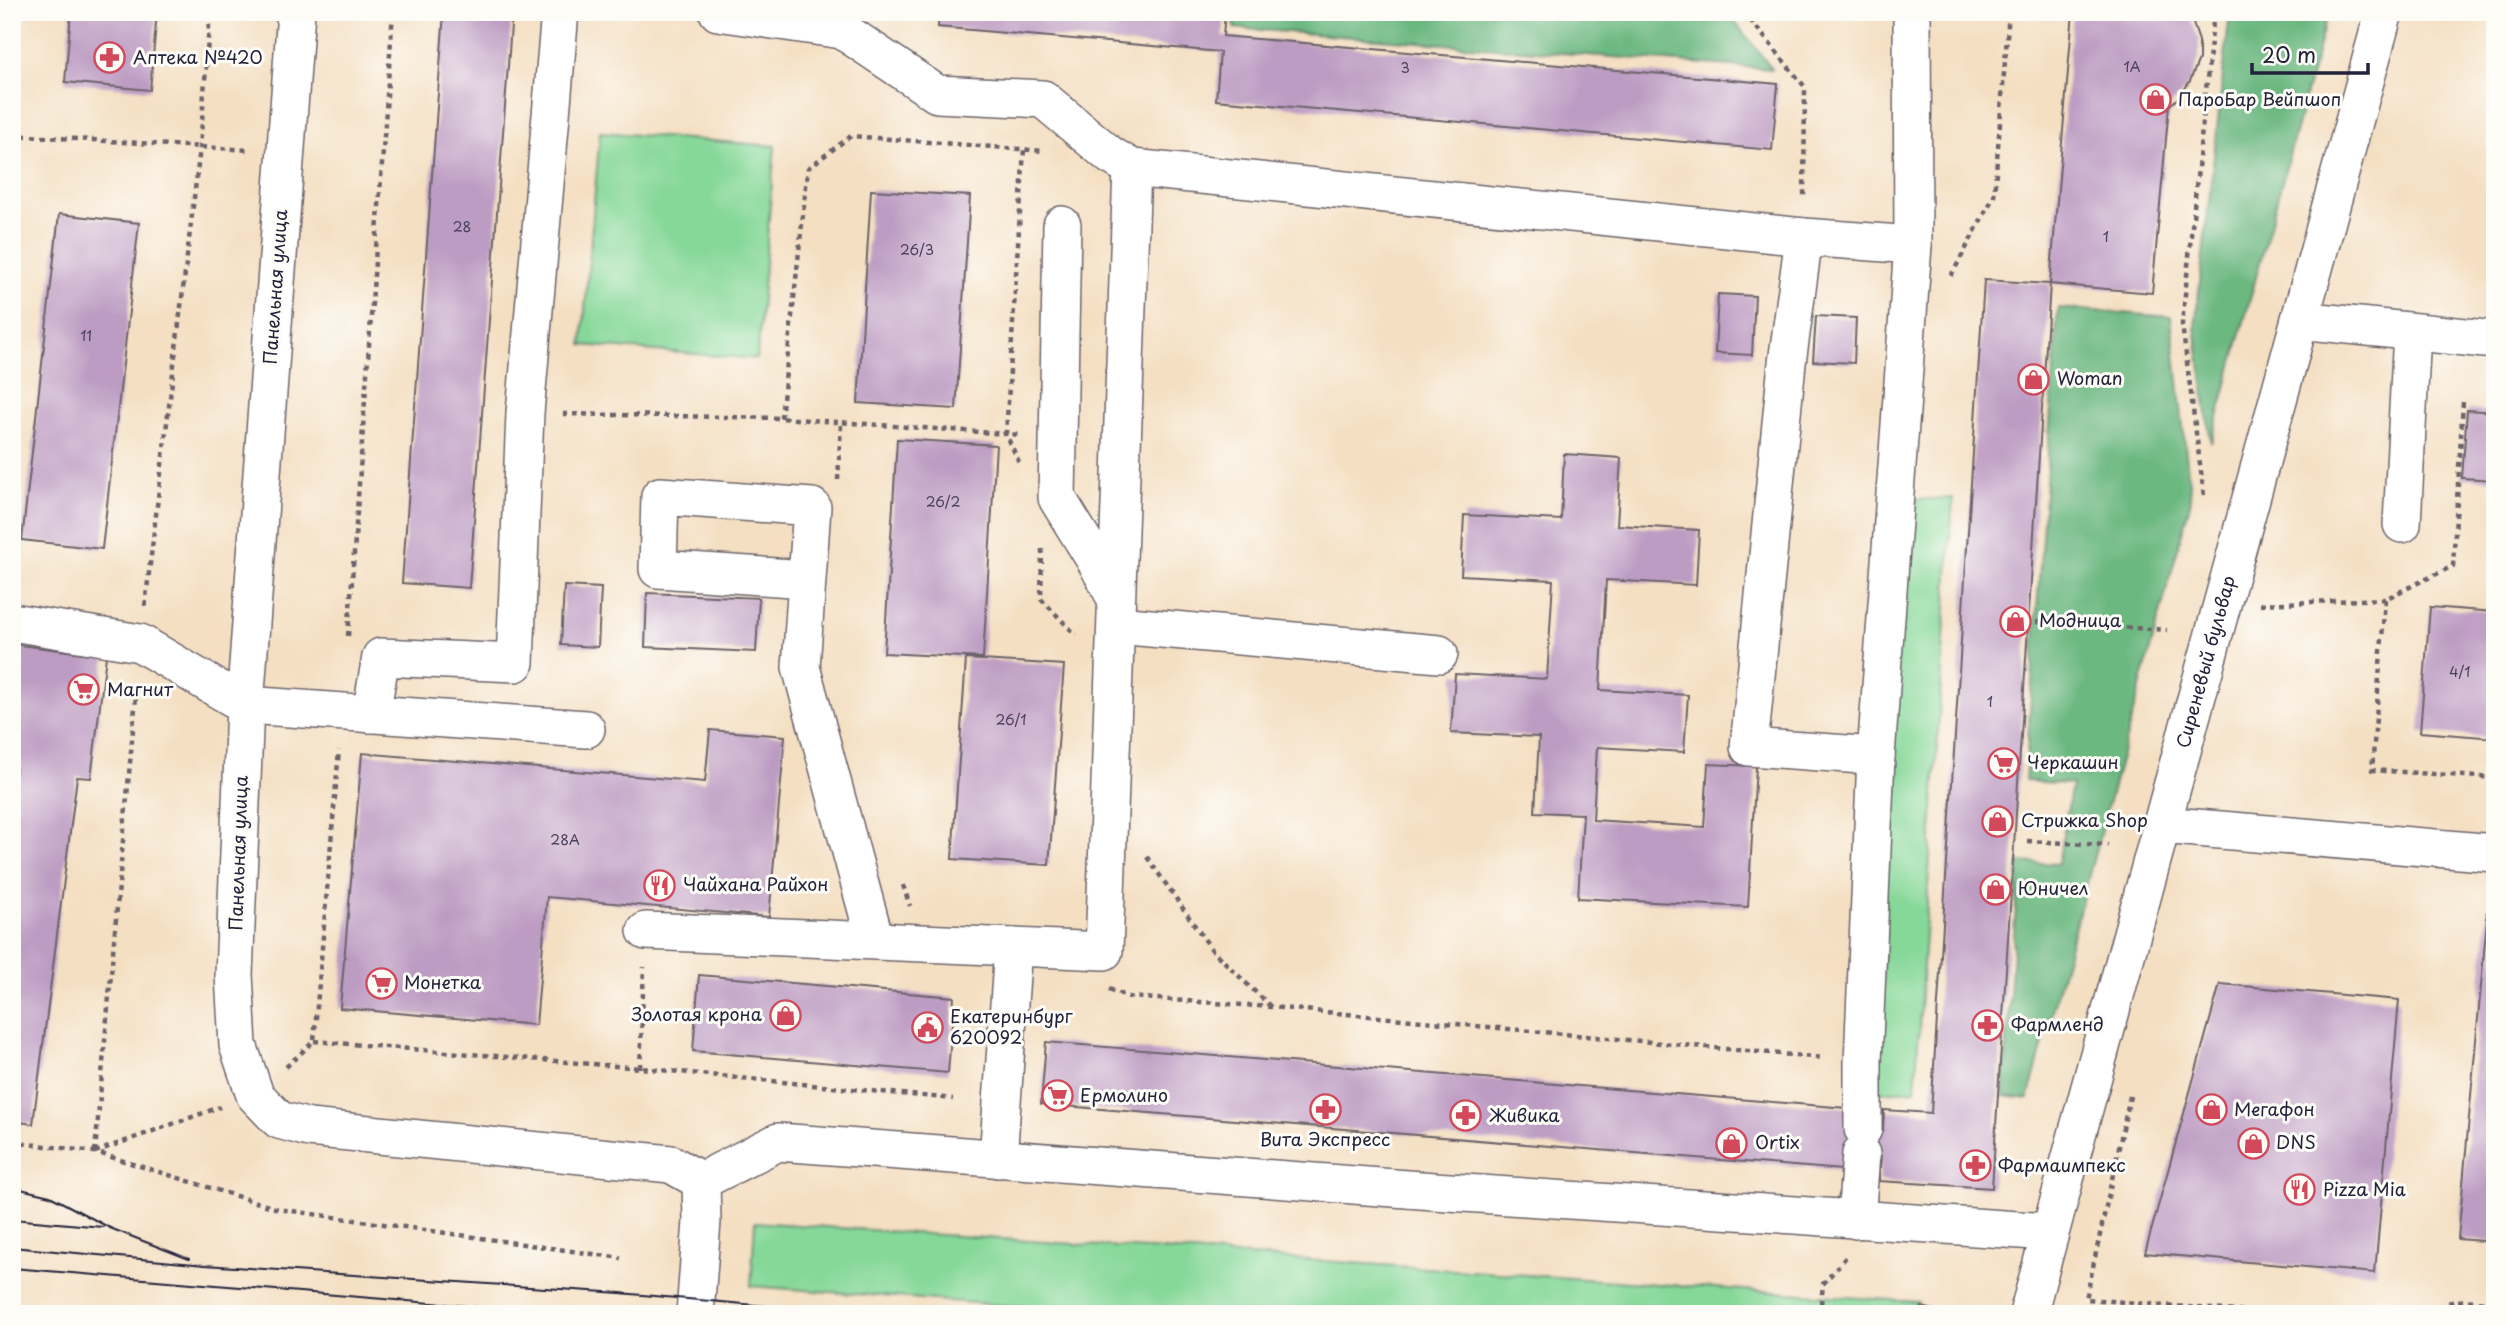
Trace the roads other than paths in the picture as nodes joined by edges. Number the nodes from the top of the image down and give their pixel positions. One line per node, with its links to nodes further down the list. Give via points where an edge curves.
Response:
1 (296, 12): 18 (street, Панельная улица)
2 (561, 12): 19 (street, via 525,413 515,663 382,657)
3 (718, 12): 6 (street, via 842,30 937,94 1043,99)
4 (1912, 12): 9 (street)
5 (2384, 12): 10 (street, Сиреневый бульвар)
6 (1132, 169): 8 (street); 15 (street)
7 (1062, 225): 15 (street, via 1057,498 1097,563)
8 (1804, 237): 9 (street); 21 (street, via 1749,747)
9 (1913, 245): 21 (street)
10 (2300, 320): 11 (street); 22 (street, Сиреневый бульвар)
11 (2412, 332): 12 (street); 13 (street)
12 (2495, 341)
13 (2402, 524)
14 (807, 579): 25 (street, via 801,667)
15 (1118, 614): 17 (street); 26 (street, via 1104,951)
16 (12, 622): 18 (street, via 141,643)
17 (1438, 654)
18 (245, 705): 19 (street); 28 (street, Панельная улица, via 234,975 238,1045 255,1095 279,1120 309,1128 671,1164)
19 (357, 713): 20 (street)
20 (586, 729)
21 (1876, 755): 29 (street)
22 (2161, 825): 23 (street); 30 (street, Сиреневый бульвар)
23 (2495, 853)
24 (646, 930): 25 (street)
25 (875, 940): 26 (street)
26 (1013, 947): 27 (street)
27 (998, 1159): 28 (street, via 778,1142); 29 (street)
28 (701, 1181): 31 (street)
29 (1856, 1220): 30 (street)
30 (2050, 1232): 32 (street, Сиреневый бульвар)
31 (695, 1314)
32 (2028, 1314)

